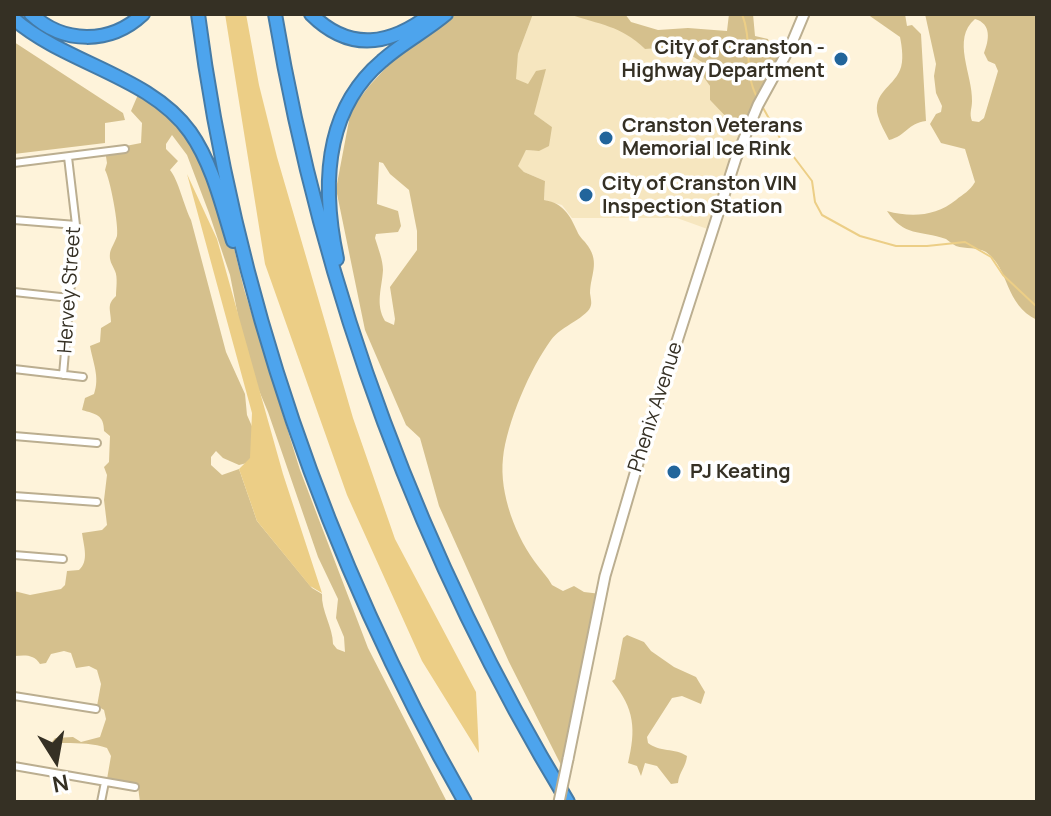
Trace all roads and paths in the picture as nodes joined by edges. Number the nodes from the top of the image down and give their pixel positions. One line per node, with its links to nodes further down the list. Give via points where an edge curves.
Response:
1 (31, 14): 2 (highway, via 55,31 93,37 119,31)
2 (143, 14)
3 (198, 14): 17 (highway, via 223,166)
4 (275, 14): 18 (highway, via 309,181)
5 (311, 14): 6 (highway, via 339,35 365,41 399,35)
6 (431, 14)
7 (446, 14): 18 (highway, via 368,74 348,101 334,136 331,221)
8 (804, 14): 35 (main road, Phenix Avenue, bridge, via 736,158 641,453 605,576)
9 (14, 19): 17 (highway, via 51,45 149,94 184,124 212,176)
10 (125, 149): 11 (street)
11 (68, 157): 12 (street); 14 (street, Hervey Street)
12 (14, 163)
13 (14, 220): 14 (street)
14 (76, 225): 16 (street, Hervey Street)
15 (14, 292): 16 (street)
16 (70, 298): 20 (street, Hervey Street)
17 (263, 329): 34 (highway, via 352,578)
18 (355, 340): 36 (highway, via 394,452 445,571)
19 (14, 369): 20 (street)
20 (63, 375): 21 (street)
21 (83, 377)
22 (14, 436): 23 (street)
23 (97, 443)
24 (14, 496): 25 (street)
25 (97, 502)
26 (14, 555): 27 (street)
27 (63, 559)
28 (14, 696): 29 (street)
29 (96, 709)
30 (14, 766): 31 (street)
31 (105, 782): 32 (street); 33 (street)
32 (135, 787)
33 (101, 802)
34 (465, 802)
35 (559, 802)
36 (568, 802)

